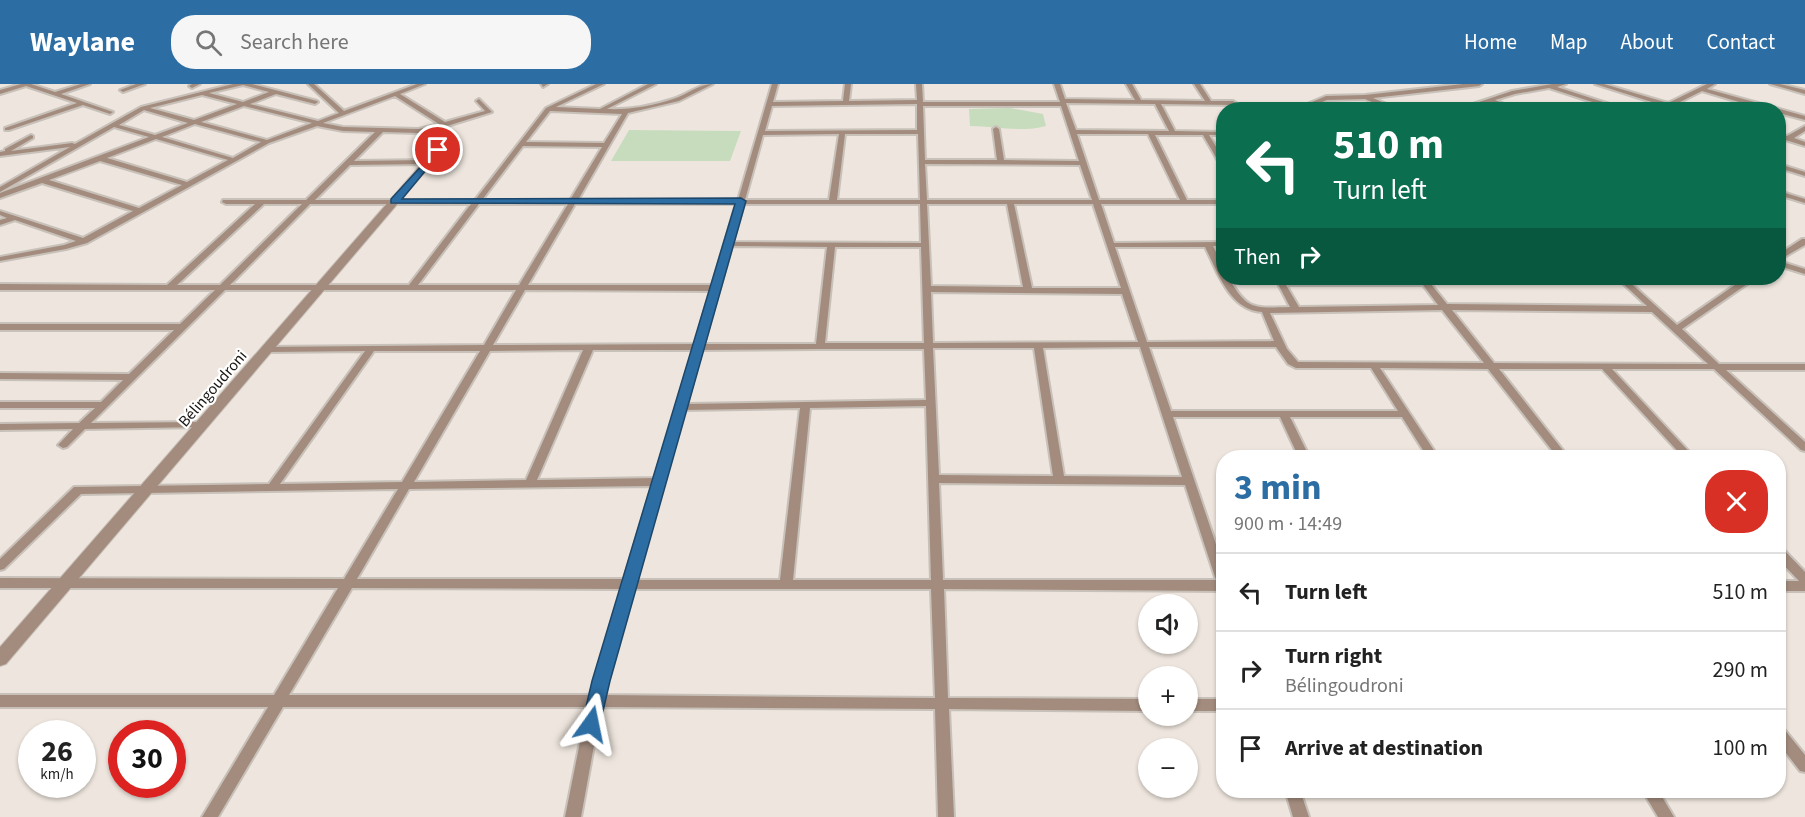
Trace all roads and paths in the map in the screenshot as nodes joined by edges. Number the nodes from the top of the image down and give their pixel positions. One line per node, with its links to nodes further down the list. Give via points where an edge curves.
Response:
1 (26, 84): 25 (street); 28 (street)
2 (87, 84): 28 (street)
3 (142, 84): 24 (street)
4 (240, 84): 29 (street)
5 (245, 84): 26 (street)
6 (310, 84): 58 (street)
7 (422, 84): 30 (street)
8 (601, 84): 53 (street)
9 (653, 84): 54 (street)
10 (710, 84): 56 (street, via 677,100)
11 (775, 84): 51 (street)
12 (848, 84): 45 (street)
13 (919, 84): 46 (street)
14 (1057, 84): 47 (street)
15 (1129, 84): 35 (street)
16 (1197, 84): 48 (street)
17 (1479, 84): 31 (street); 33 (street)
18 (1563, 84): 22 (street)
19 (1598, 84): 41 (street)
20 (1712, 84): 23 (street)
21 (1773, 84): 27 (street)
22 (1547, 86): 33 (street); 40 (street)
23 (1701, 89): 42 (street); 43 (street)
24 (123, 90)
25 (0, 92)
26 (275, 92): 34 (street); 50 (street)
27 (1805, 92)
28 (54, 94): 44 (street)
29 (202, 94): 50 (street); 52 (street)
30 (397, 95): 58 (street); 63 (street)
31 (1365, 97): 37 (street); 38 (street)
32 (479, 101): 63 (street, via 489,112)
33 (1492, 101): 39 (street)
34 (315, 102)
35 (1139, 102): 36 (street); 47 (street)
36 (1157, 102): 48 (street); 73 (street)
37 (1316, 102)
38 (1377, 102)
39 (1488, 102)
40 (1599, 102)
41 (1659, 102)
42 (1675, 102)
43 (1748, 102)
44 (83, 103): 55 (street); 64 (street)
45 (846, 103): 46 (street); 51 (street)
46 (920, 103): 47 (street); 68 (street)
47 (1064, 103): 69 (street)
48 (1209, 103): 49 (street)
49 (1216, 103)
50 (243, 104): 60 (street); 61 (street)
51 (769, 104): 70 (street)
52 (143, 108): 60 (street); 62 (street)
53 (548, 109): 54 (street); 80 (street)
54 (601, 110): 56 (street)
55 (110, 112)
56 (626, 112): 83 (street)
57 (1786, 113): 59 (street)
58 (344, 114): 61 (street)
59 (1805, 118)
60 (194, 122): 76 (street); 79 (street)
61 (319, 123): 66 (street, via 343,129); 79 (street)
62 (112, 125): 76 (street); 82 (street)
63 (445, 125): 66 (street, via 419,131)
64 (3, 128): 85 (street, via 31,137)
65 (1805, 128): 78 (street)
66 (382, 129): 90 (street)
67 (996, 129): 91 (street)
68 (921, 132): 71 (street); 89 (street)
69 (1073, 132): 72 (street); 92 (street)
70 (761, 133): 71 (street); 103 (street)
71 (842, 133): 104 (street)
72 (1151, 133): 73 (street); 108 (street)
73 (1173, 133): 74 (street)
74 (1204, 133): 75 (street); 84 (street)
75 (1216, 133)
76 (154, 137): 86 (street); 87 (street)
77 (448, 139): 88 (street, Bélingoudroni)
78 (1788, 139): 81 (street)
79 (267, 142): 87 (street)
80 (521, 144): 83 (street); 101 (street)
81 (1805, 144)
82 (78, 145): 85 (street); 97 (street)
83 (607, 145): 102 (street)
84 (1216, 152)
85 (0, 154)
86 (99, 158): 95 (street); 96 (street)
87 (234, 160): 96 (street)
88 (428, 162): 90 (street); 100 (street, Bélingoudroni)
89 (922, 162): 91 (street); 105 (street)
90 (348, 163): 112 (street)
91 (1000, 163): 92 (street)
92 (1083, 163): 107 (street)
93 (1786, 168): 94 (street)
94 (1805, 174)
95 (40, 180): 99 (street); 114 (street)
96 (188, 185): 114 (street)
97 (0, 190)
98 (1786, 195): 109 (street)
99 (0, 196)
100 (394, 201): 101 (street); 112 (street); 139 (street, Bélingoudroni)
101 (476, 201): 102 (street); 140 (street)
102 (574, 201): 103 (street); 141 (street)
103 (741, 201): 104 (street); 120 (street)
104 (833, 201): 105 (street)
105 (924, 201): 106 (street); 121 (street)
106 (1010, 201): 107 (street); 144 (street)
107 (1096, 201): 108 (street); 125 (street)
108 (1184, 201): 113 (street)
109 (1805, 201)
110 (226, 202): 111 (street)
111 (262, 202): 112 (street); 137 (street)
112 (309, 202): 138 (street)
113 (1216, 202)
114 (140, 211): 118 (street)
115 (0, 213): 116 (street)
116 (14, 218): 117 (street); 118 (street)
117 (0, 224)
118 (84, 241): 127 (street, via 66,248)
119 (1805, 241): 126 (street)
120 (728, 243): 124 (street); 142 (street)
121 (925, 244): 124 (street); 143 (street)
122 (1208, 244): 123 (street); 125 (street); 128 (street)
123 (1216, 244)
124 (831, 245): 156 (street)
125 (1111, 245): 145 (street)
126 (1786, 253)
127 (0, 259)
128 (1216, 260)
129 (1786, 265): 130 (street)
130 (1805, 272)
131 (1229, 285): 148 (street, via 1241,304 1254,311)
132 (1283, 285): 149 (street)
133 (1428, 285): 146 (street)
134 (1629, 285): 147 (street)
135 (1740, 285): 152 (street)
136 (0, 287): 137 (street)
137 (168, 288): 138 (street)
138 (222, 288): 139 (street); 151 (street)
139 (320, 288): 140 (street); 161 (street, Bélingoudroni)
140 (411, 288): 141 (street)
141 (523, 288): 142 (street); 159 (street)
142 (715, 288): 158 (street)
143 (927, 289): 144 (street); 157 (street)
144 (1028, 291): 145 (street)
145 (1126, 291): 155 (street)
146 (1447, 307): 147 (street); 149 (street); 164 (street)
147 (1655, 309): 152 (street)
148 (1265, 310): 149 (street); 153 (street)
149 (1296, 310)
150 (0, 327): 151 (street)
151 (182, 327): 169 (street)
152 (1676, 329): 166 (street)
153 (1280, 344): 155 (street); 163 (street, via 1296,365)
154 (1038, 345): 155 (street); 157 (street); 188 (street)
155 (1144, 345): 175 (street)
156 (820, 346): 157 (street); 158 (street)
157 (929, 346): 170 (street)
158 (698, 347): 160 (street); 174 (street)
159 (487, 348): 160 (street); 162 (street); 192 (street)
160 (589, 348): 191 (street)
161 (267, 349): 162 (street); 178 (street, Bélingoudroni)
162 (371, 349): 193 (street)
163 (1375, 367): 164 (street); 177 (street)
164 (1492, 367): 165 (street); 185 (street)
165 (1605, 367): 166 (street); 186 (street)
166 (1717, 367): 167 (street); 182 (street)
167 (1805, 367)
168 (0, 376): 169 (street)
169 (131, 377): 172 (street)
170 (931, 403): 173 (street); 187 (street)
171 (0, 405): 172 (street)
172 (103, 405): 179 (street)
173 (805, 406): 174 (street); 203 (street)
174 (681, 407): 190 (street)
175 (1167, 414): 176 (street); 189 (street)
176 (1283, 414): 177 (street); 183 (street)
177 (1406, 414): 184 (street)
178 (201, 425): 179 (street); 194 (street, Bélingoudroni)
179 (82, 426): 180 (street); 181 (street)
180 (0, 427)
181 (63, 445)
182 (1805, 448)
183 (1301, 450)
184 (1429, 450)
185 (1558, 450)
186 (1683, 450)
187 (934, 479): 188 (street); 204 (street)
188 (1059, 481): 189 (street)
189 (1189, 481): 196 (street)
190 (659, 482): 191 (street); 202 (street)
191 (530, 483): 192 (street)
192 (406, 485): 193 (street); 201 (street)
193 (272, 487): 194 (street)
194 (146, 489): 197 (street, via 78,490); 200 (street, Bélingoudroni)
195 (1786, 560): 198 (street)
196 (1216, 561)
197 (0, 567)
198 (1805, 580)
199 (0, 583): 200 (street)
200 (65, 583): 201 (street); 208 (street, Bélingoudroni)
201 (348, 583): 202 (street); 211 (street)
202 (629, 584): 203 (street); 209 (street)
203 (786, 584): 204 (street)
204 (938, 584): 205 (street); 212 (street)
205 (1216, 585)
206 (1786, 586): 207 (street)
207 (1805, 586)
208 (0, 658)
209 (595, 700): 211 (street); 212 (street); 221 (street)
210 (0, 701): 211 (street)
211 (279, 701): 220 (street)
212 (942, 704): 213 (street); 222 (street)
213 (1138, 705)
214 (1198, 705): 215 (street)
215 (1216, 705)
216 (1786, 742): 217 (street)
217 (1805, 766)
218 (1295, 798): 223 (street)
219 (1654, 798): 224 (street)
220 (210, 817)
221 (573, 817)
222 (946, 817)
223 (1301, 817)
224 (1666, 817)

